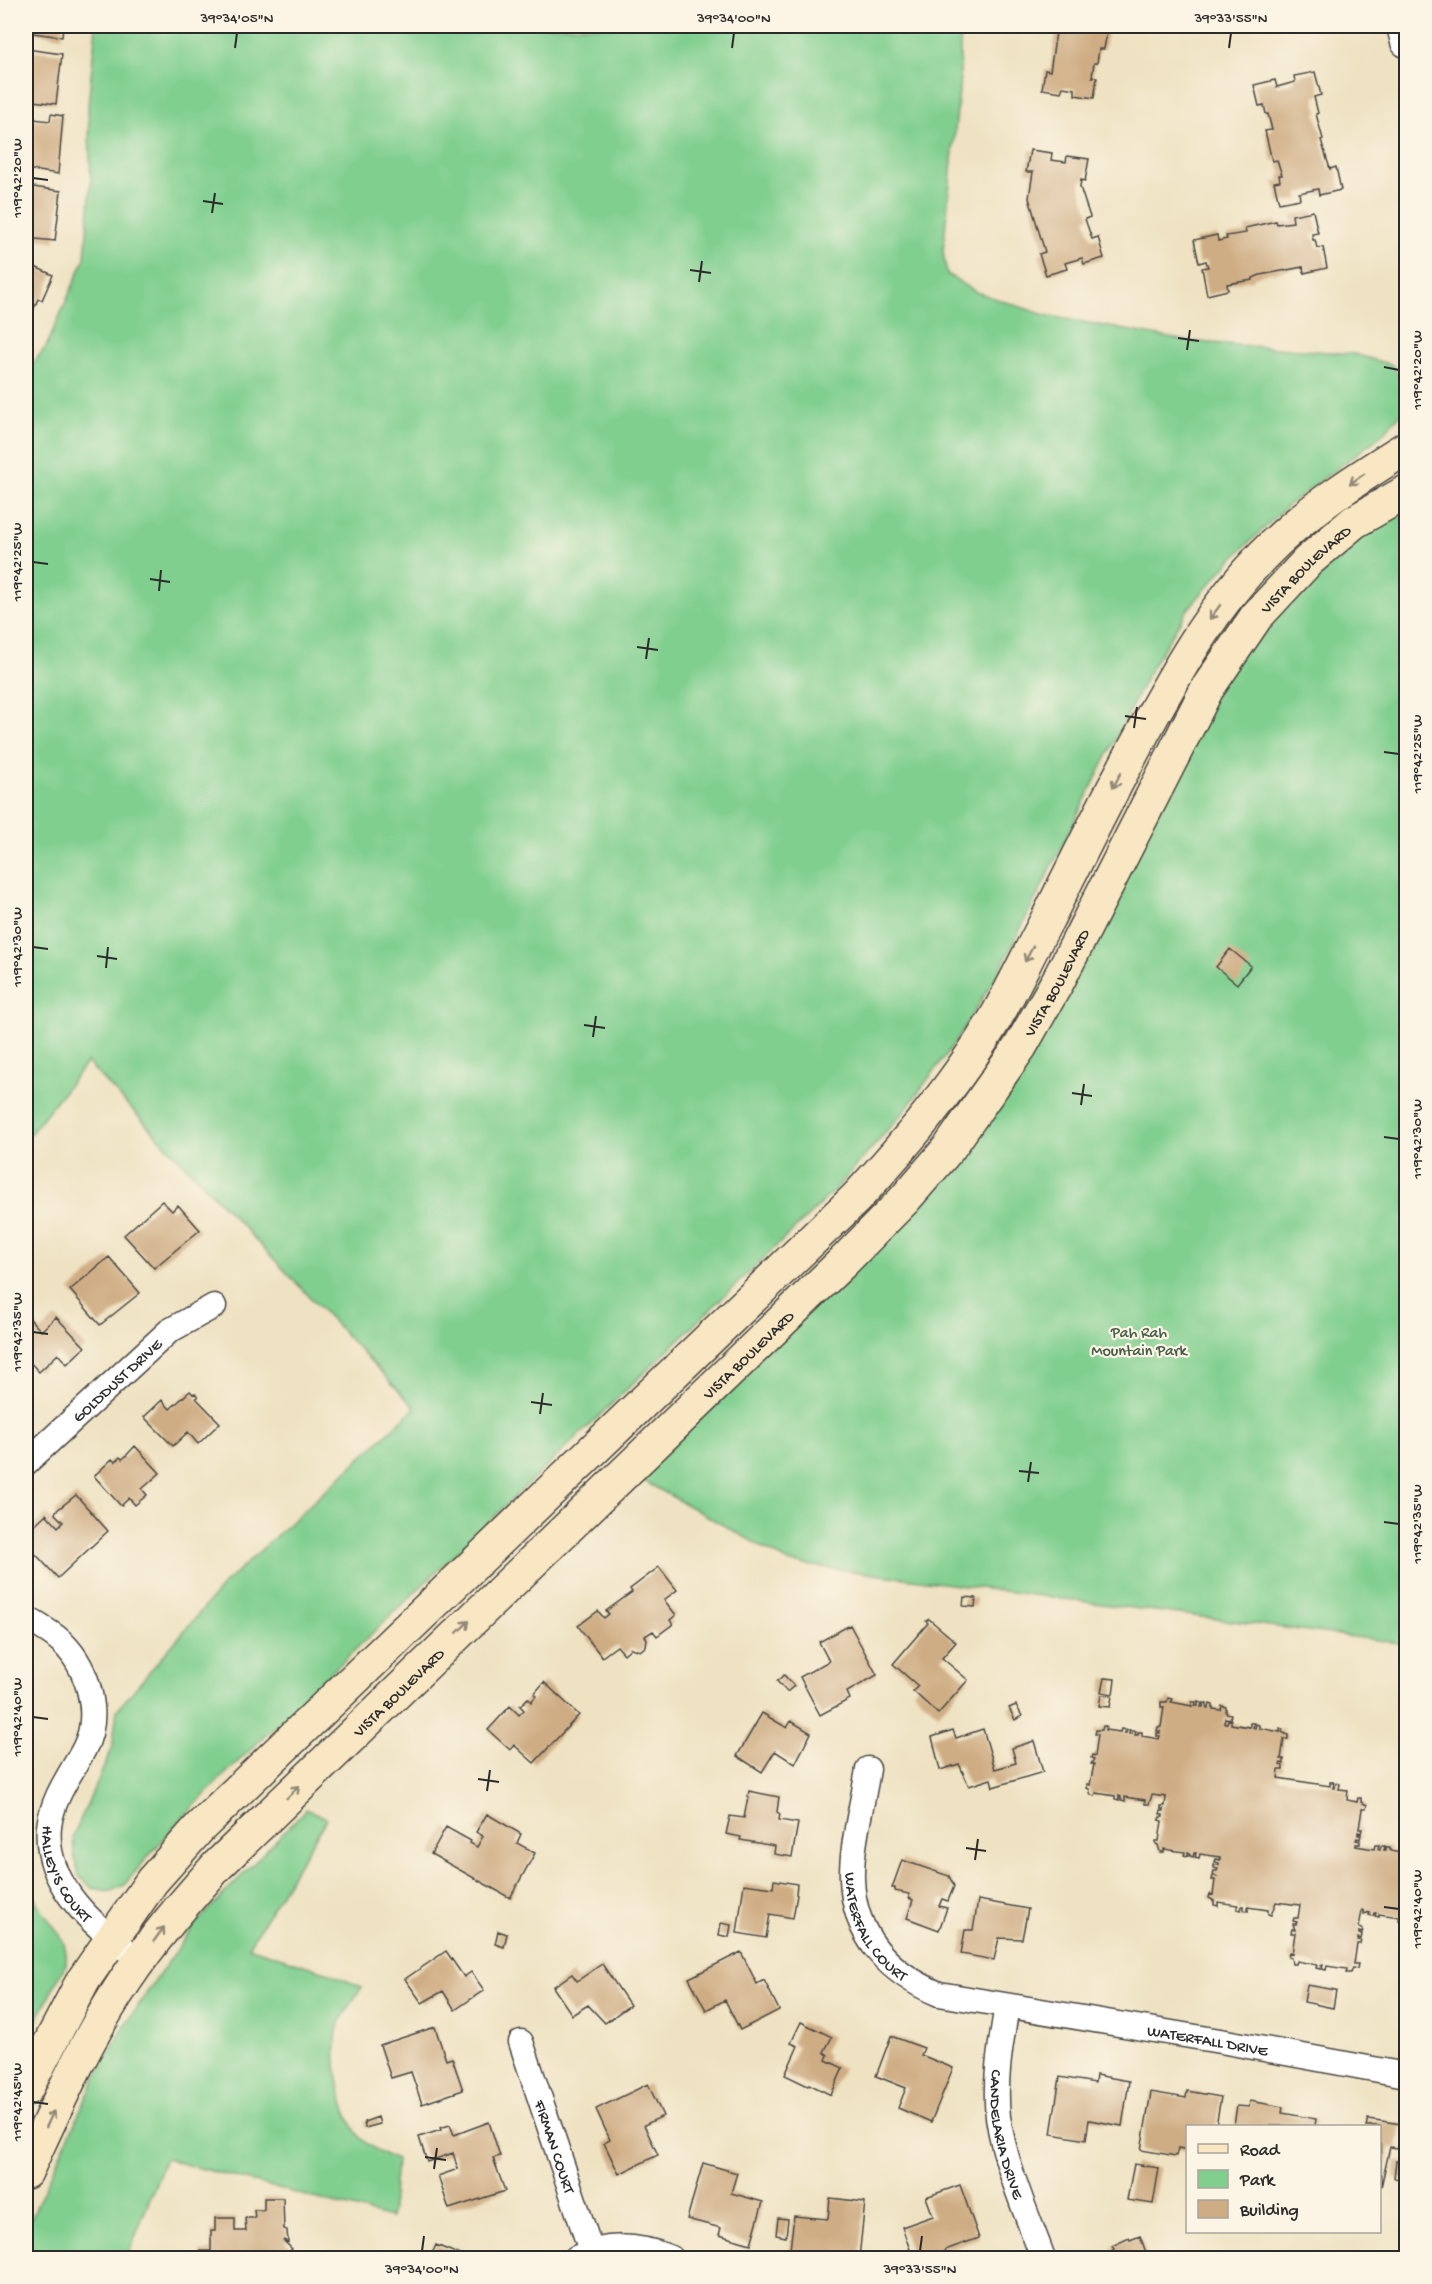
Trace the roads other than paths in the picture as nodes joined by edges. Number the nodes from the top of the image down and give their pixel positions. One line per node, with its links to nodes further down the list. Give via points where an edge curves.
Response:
1 (1402, 26): 2 (street)
2 (1407, 42)
3 (1407, 434): 4 (main road)
4 (1397, 454): 10 (main road, one-way to 10, via 1357,479 1294,528 1263,555 1216,609 1186,653 1126,764 995,1019 905,1144 840,1214 200,1827 152,1881)
5 (1407, 492): 11 (main road, VISTA BOULEVARD, one-way to 5, via 167,1922 225,1858 904,1200 948,1148 1020,1047 1059,979 1207,689 1256,617 1308,561 1346,529)
6 (214, 1306): 7 (street, GOLDDUST DRIVE, via 169,1331)
7 (26, 1463)
8 (26, 1618): 10 (street, HALLEY'S COURT, via 66,1647 90,1696 91,1731 52,1810 49,1846 70,1899)
9 (868, 1769): 12 (street, WATERFALL COURT, via 852,1879 864,1930 895,1970 916,1984 939,1994)
10 (111, 1938): 11 (street, HALLEY'S COURT); 15 (main road, via 82,1982)
11 (140, 1960): 16 (main road, VISTA BOULEVARD, one-way to 11, via 99,2023)
12 (1007, 2006): 14 (street, WATERFALL DRIVE); 19 (street, CANDELARIA DRIVE, via 997,2080 998,2116 1006,2153)
13 (521, 2042): 17 (street, FIRMAN COURT)
14 (1407, 2075)
15 (26, 2089)
16 (26, 2172)
17 (583, 2255): 18 (street, via 613,2246 636,2247)
18 (671, 2259)
19 (1042, 2259)

